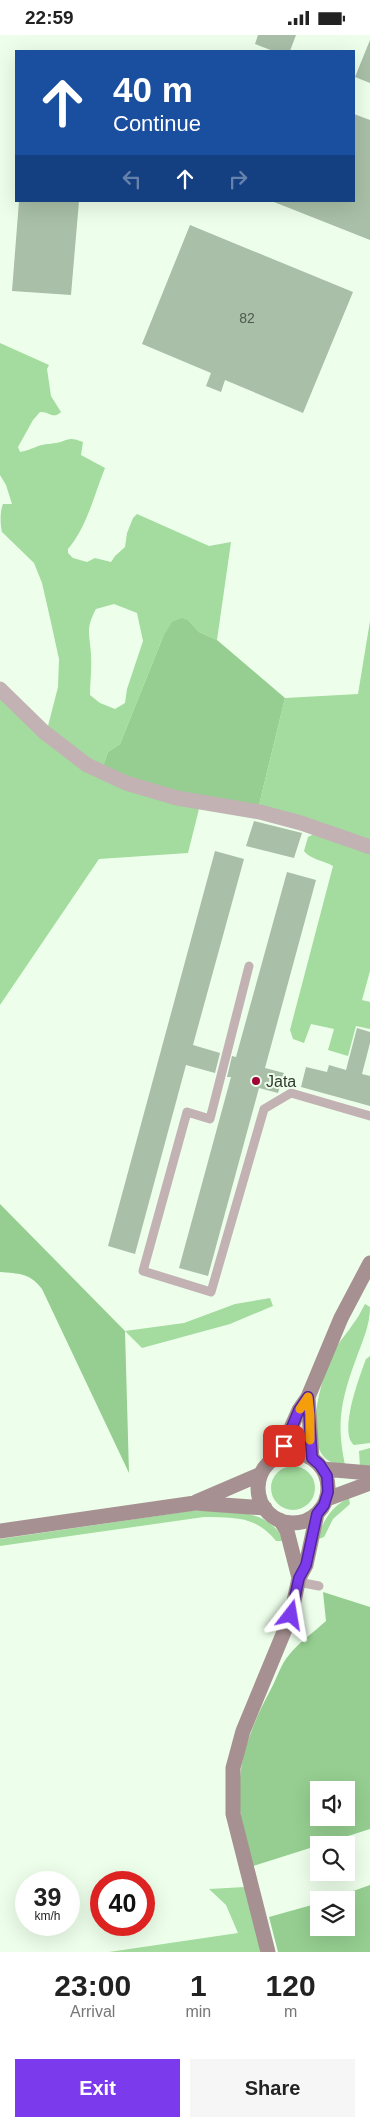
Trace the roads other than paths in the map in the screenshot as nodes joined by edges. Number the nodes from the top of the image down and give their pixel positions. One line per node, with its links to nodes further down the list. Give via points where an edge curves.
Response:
1 (0, 689): 2 (street, via 44,732 87,765 126,783 177,798 260,812)
2 (370, 847)
3 (249, 966): 4 (lane, via 210,1119 188,1112 144,1271 211,1291 264,1109 291,1093)
4 (370, 1116)
5 (370, 1263): 6 (street, via 337,1325)
6 (308, 1397): 7 (street); 8 (street)
7 (279, 1455): 8 (street, via 300,1453); 11 (street, via 268,1463)
8 (312, 1458): 9 (street)
9 (323, 1469): 10 (street); 13 (street, via 328,1484)
10 (370, 1473)
11 (261, 1475): 14 (street); 15 (street, via 259,1492)
12 (370, 1483): 13 (street)
13 (327, 1499): 16 (street)
14 (195, 1503): 15 (street); 18 (street)
15 (265, 1509): 17 (street)
16 (317, 1514): 17 (street, via 303,1522); 19 (street, via 306,1565)
17 (280, 1520): 19 (street, via 287,1531)
18 (0, 1531)
19 (299, 1580): 20 (lane); 21 (street, via 286,1628 243,1731 233,1768 233,1815)
20 (319, 1586)
21 (268, 1952)

